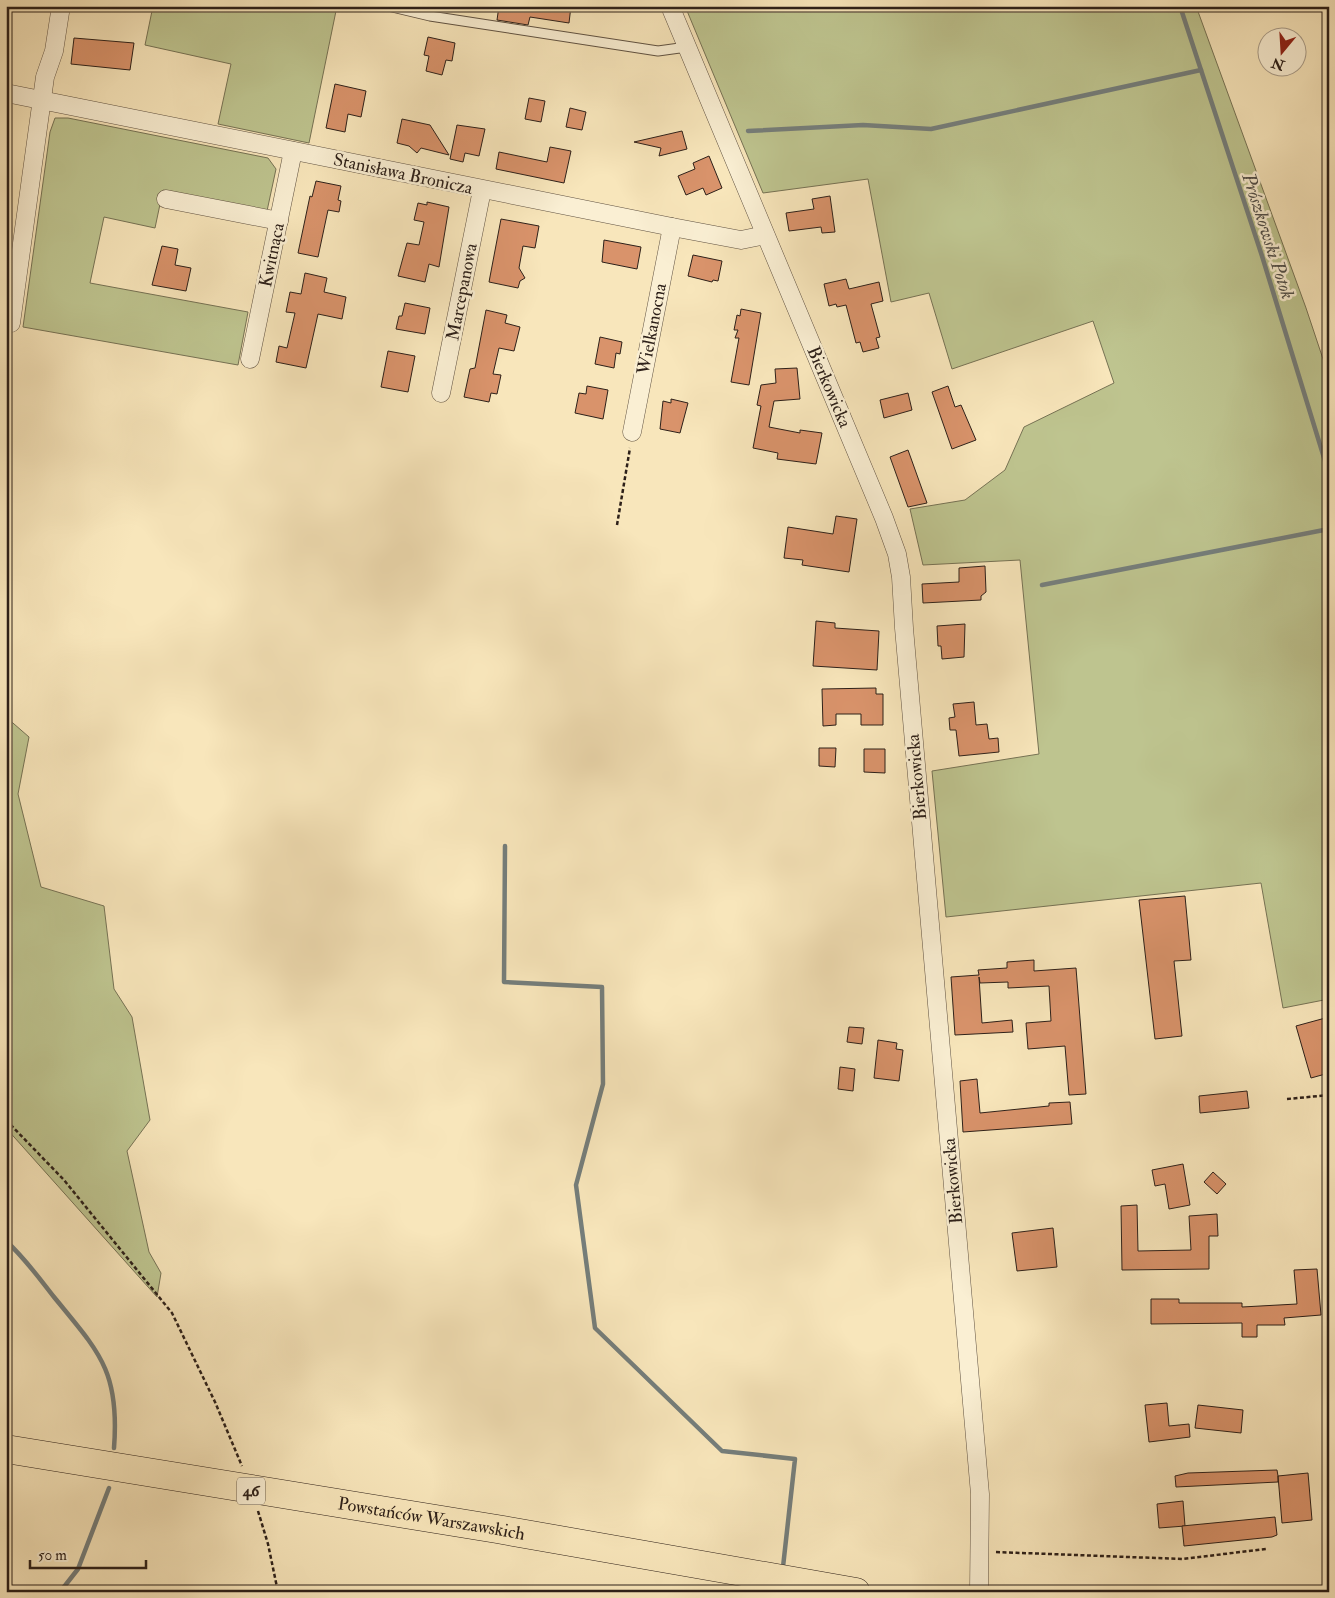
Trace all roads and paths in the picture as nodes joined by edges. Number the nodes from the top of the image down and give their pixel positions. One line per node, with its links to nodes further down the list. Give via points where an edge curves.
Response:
1 (60, 6): 6 (street)
2 (388, 6): 4 (lane, via 430,16 658,51)
3 (670, 6): 4 (street, Bierkowicka)
4 (687, 47): 12 (street, Bierkowicka)
5 (6, 93): 6 (street, Stanisława Bronicza)
6 (43, 100): 7 (street, Stanisława Bronicza); 13 (street)
7 (293, 151): 8 (street, Stanisława Bronicza); 10 (street, Kwitnąca)
8 (482, 190): 11 (street, Stanisława Bronicza); 15 (street, Marcepanowa)
9 (166, 199): 10 (street)
10 (279, 221): 14 (street, Kwitnąca)
11 (672, 227): 12 (street, Stanisława Bronicza, via 741,240); 16 (street, Wielkanocna)
12 (764, 235): 24 (street, Bierkowicka, via 898,554 980,1494)
13 (12, 323)
14 (250, 359)
15 (441, 393)
16 (632, 432): 17 (path)
17 (617, 525)
18 (1329, 1095): 19 (path)
19 (1287, 1099)
20 (6, 1120): 22 (path, via 64,1180 172,1313 215,1402)
21 (6, 1449): 22 (main road, Powstańców Warszawskich / 46)
22 (251, 1491): 25 (path, via 268,1544); 26 (main road, Powstańców Warszawskich / 46, via 497,1529)
23 (1266, 1549): 24 (path, via 1182,1559)
24 (980, 1551): 27 (street, Bierkowicka)
25 (278, 1592)
26 (856, 1592)
27 (979, 1592)

